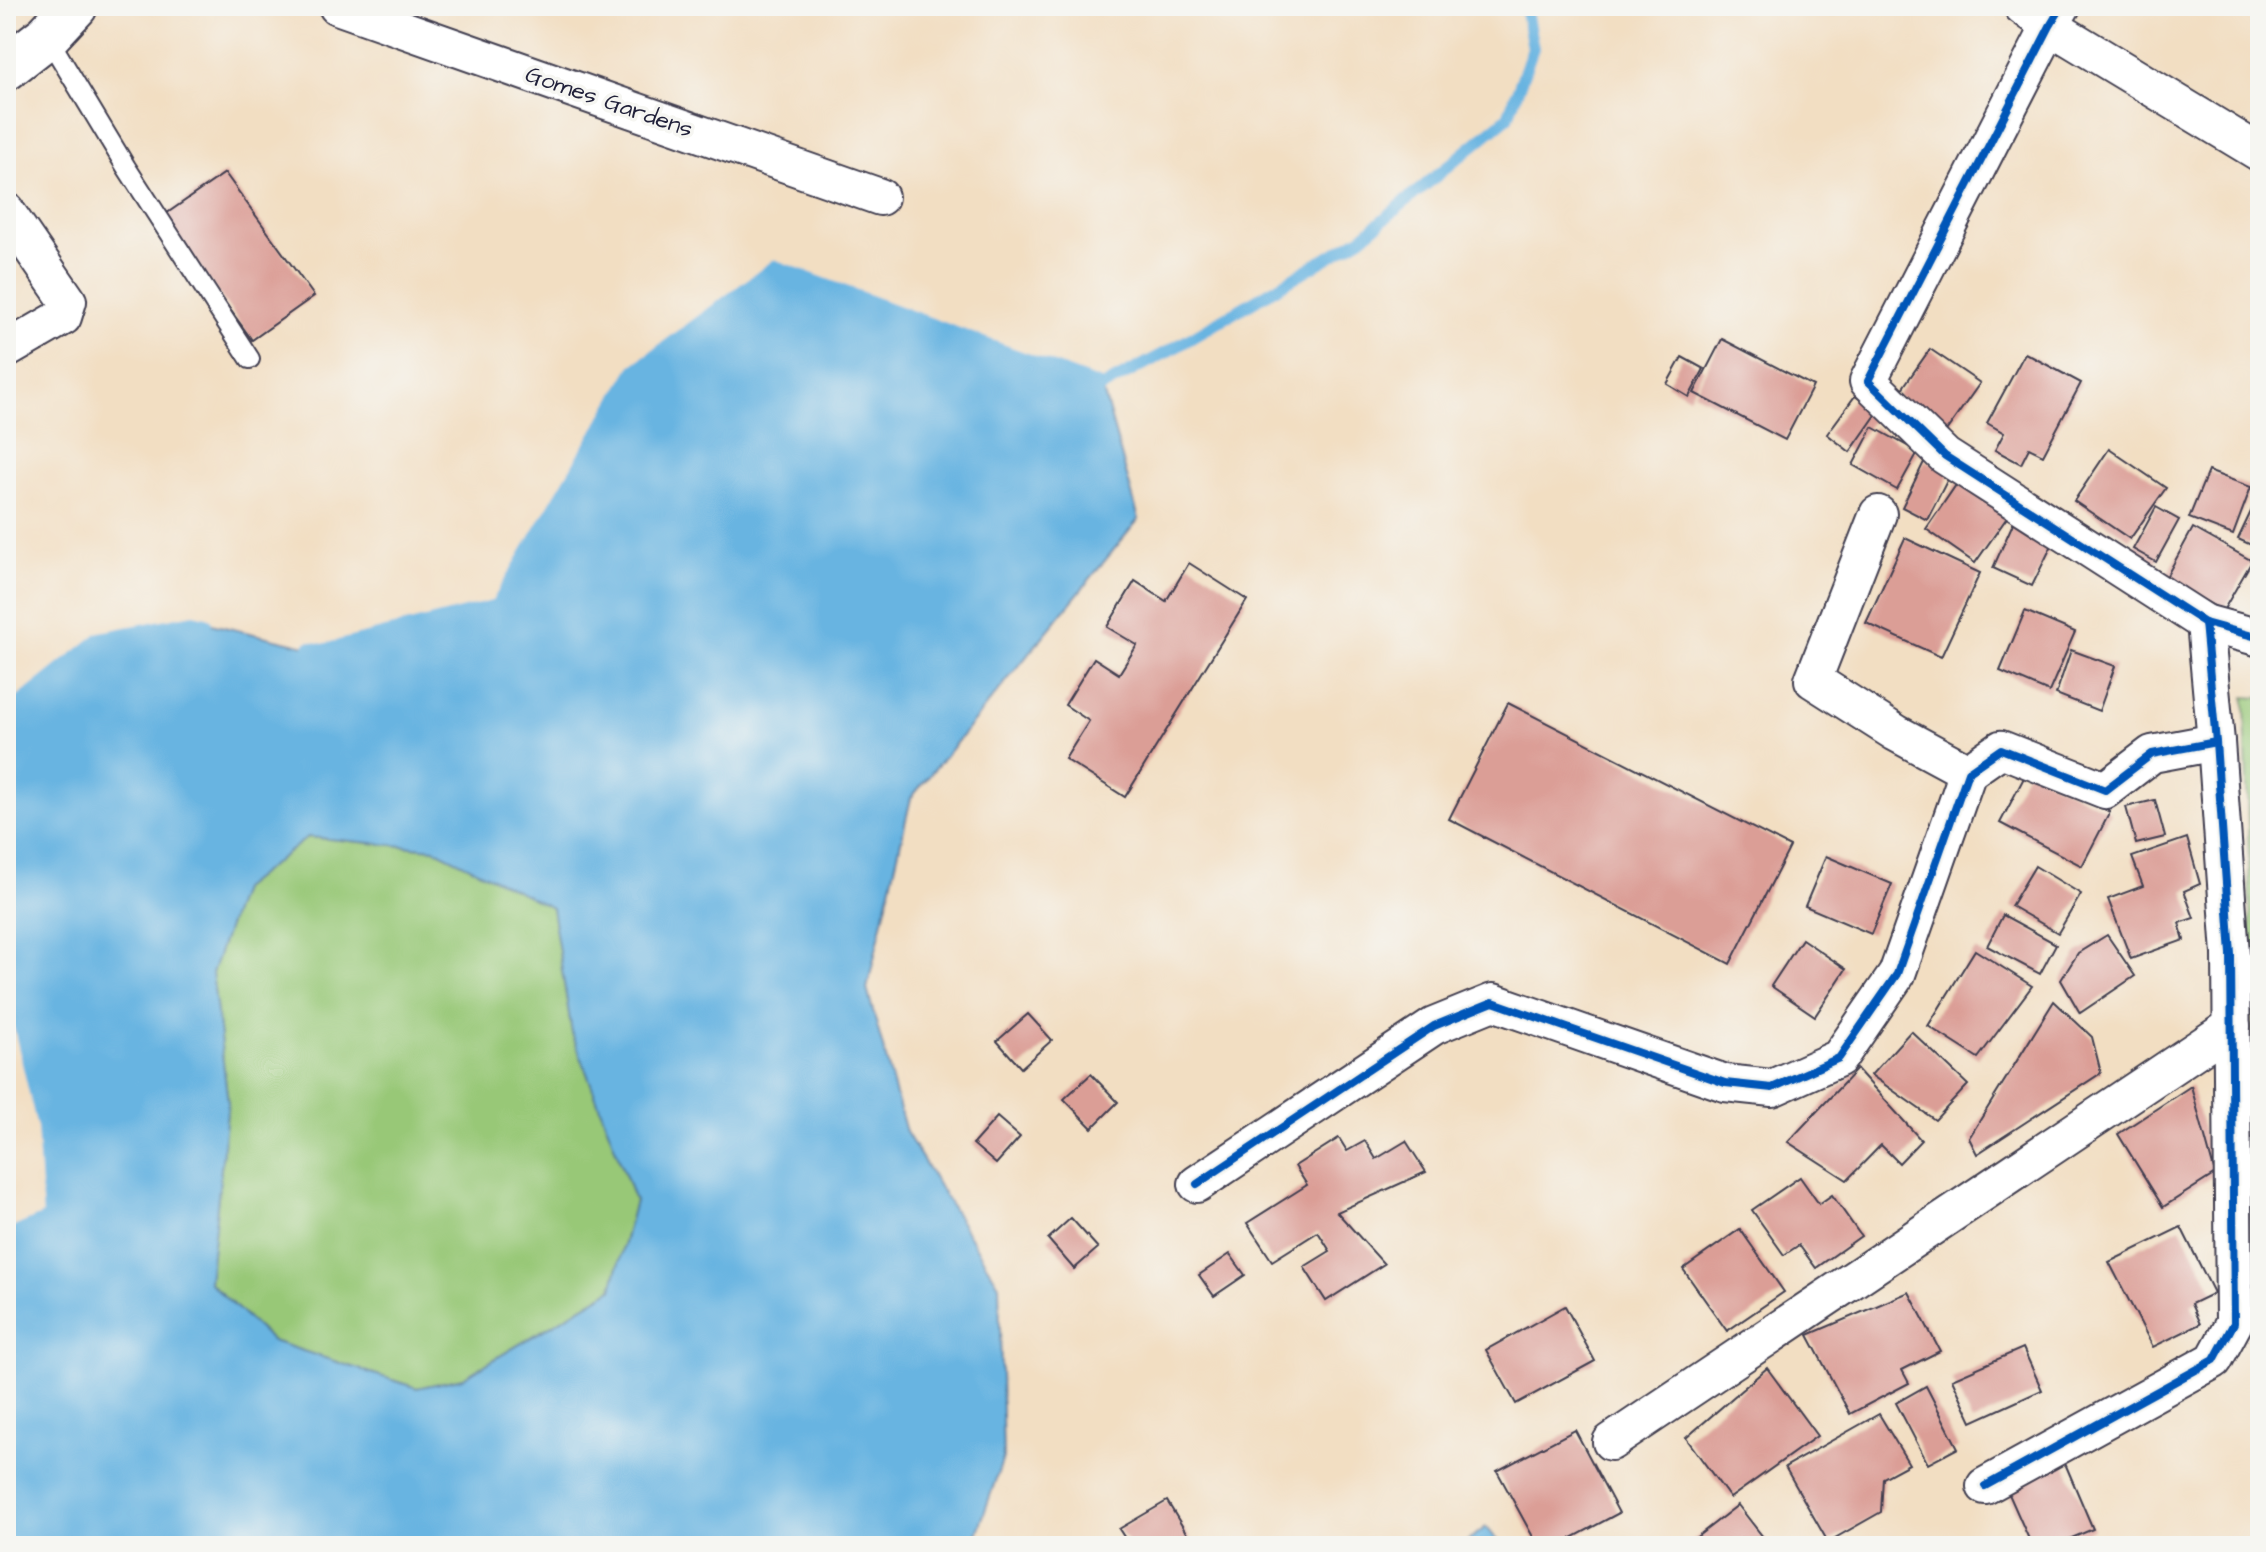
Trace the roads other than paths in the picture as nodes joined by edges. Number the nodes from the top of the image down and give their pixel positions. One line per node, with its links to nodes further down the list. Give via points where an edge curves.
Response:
1 (337, 6): 6 (street, Gomes Gardens)
2 (2045, 13): 5 (street); 11 (street, via 1868,381 1945,456)
3 (61, 21): 4 (main road); 9 (lane, via 126,167)
4 (6, 68)
5 (2260, 153)
6 (880, 197)
7 (6, 211): 8 (street, via 68,301 63,317)
8 (6, 350)
9 (250, 359)
10 (1878, 514): 14 (street, via 1813,680)
11 (2205, 623): 12 (street); 13 (street)
12 (2260, 638)
13 (2216, 742): 14 (street, via 2152,754 2105,790 2001,749); 15 (street)
14 (1968, 772): 16 (street, via 1897,974 1839,1058 1772,1088 1725,1083 1493,1002 1434,1026)
15 (2232, 1026): 17 (street); 18 (street, via 2234,1323 2228,1335 2214,1360)
16 (1197, 1184)
17 (1611, 1442)
18 (1985, 1486)

